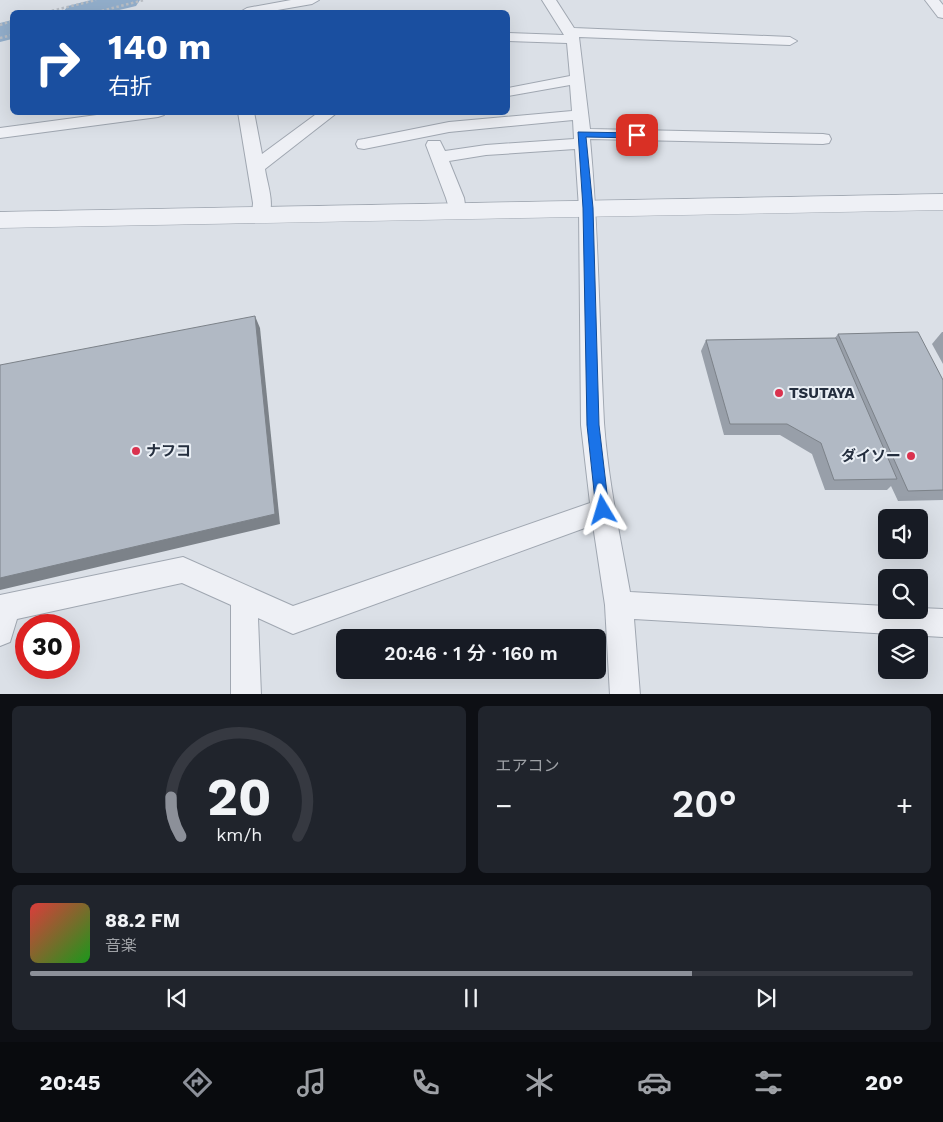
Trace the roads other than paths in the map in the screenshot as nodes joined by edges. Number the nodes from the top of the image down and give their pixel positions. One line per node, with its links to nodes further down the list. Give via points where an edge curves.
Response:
1 (312, 0): 4 (street)
2 (549, 0): 6 (street)
3 (932, 0): 5 (street)
4 (258, 10)
5 (943, 14)
6 (572, 36): 7 (street); 8 (street); 9 (street)
7 (510, 37)
8 (790, 41)
9 (577, 79): 10 (street); 14 (street)
10 (510, 92)
11 (135, 115): 16 (street)
12 (247, 115): 21 (street)
13 (325, 115): 21 (street)
14 (580, 115): 15 (street); 17 (street)
15 (428, 131): 19 (street); 20 (street)
16 (0, 133)
17 (582, 139): 18 (street); 20 (street); 23 (street)
18 (823, 139)
19 (364, 144)
20 (439, 157): 24 (street)
21 (256, 167): 25 (street, via 262,203)
22 (943, 202): 23 (street)
23 (588, 208): 24 (street); 27 (street, via 593,425)
24 (457, 211): 25 (street)
25 (260, 215): 26 (street)
26 (0, 220)
27 (603, 510): 28 (street, via 293,620); 29 (street)
28 (244, 597): 30 (street, via 183,570); 32 (street)
29 (619, 605): 31 (street); 33 (street)
30 (2, 616)
31 (943, 623)
32 (246, 694)
33 (625, 694)

